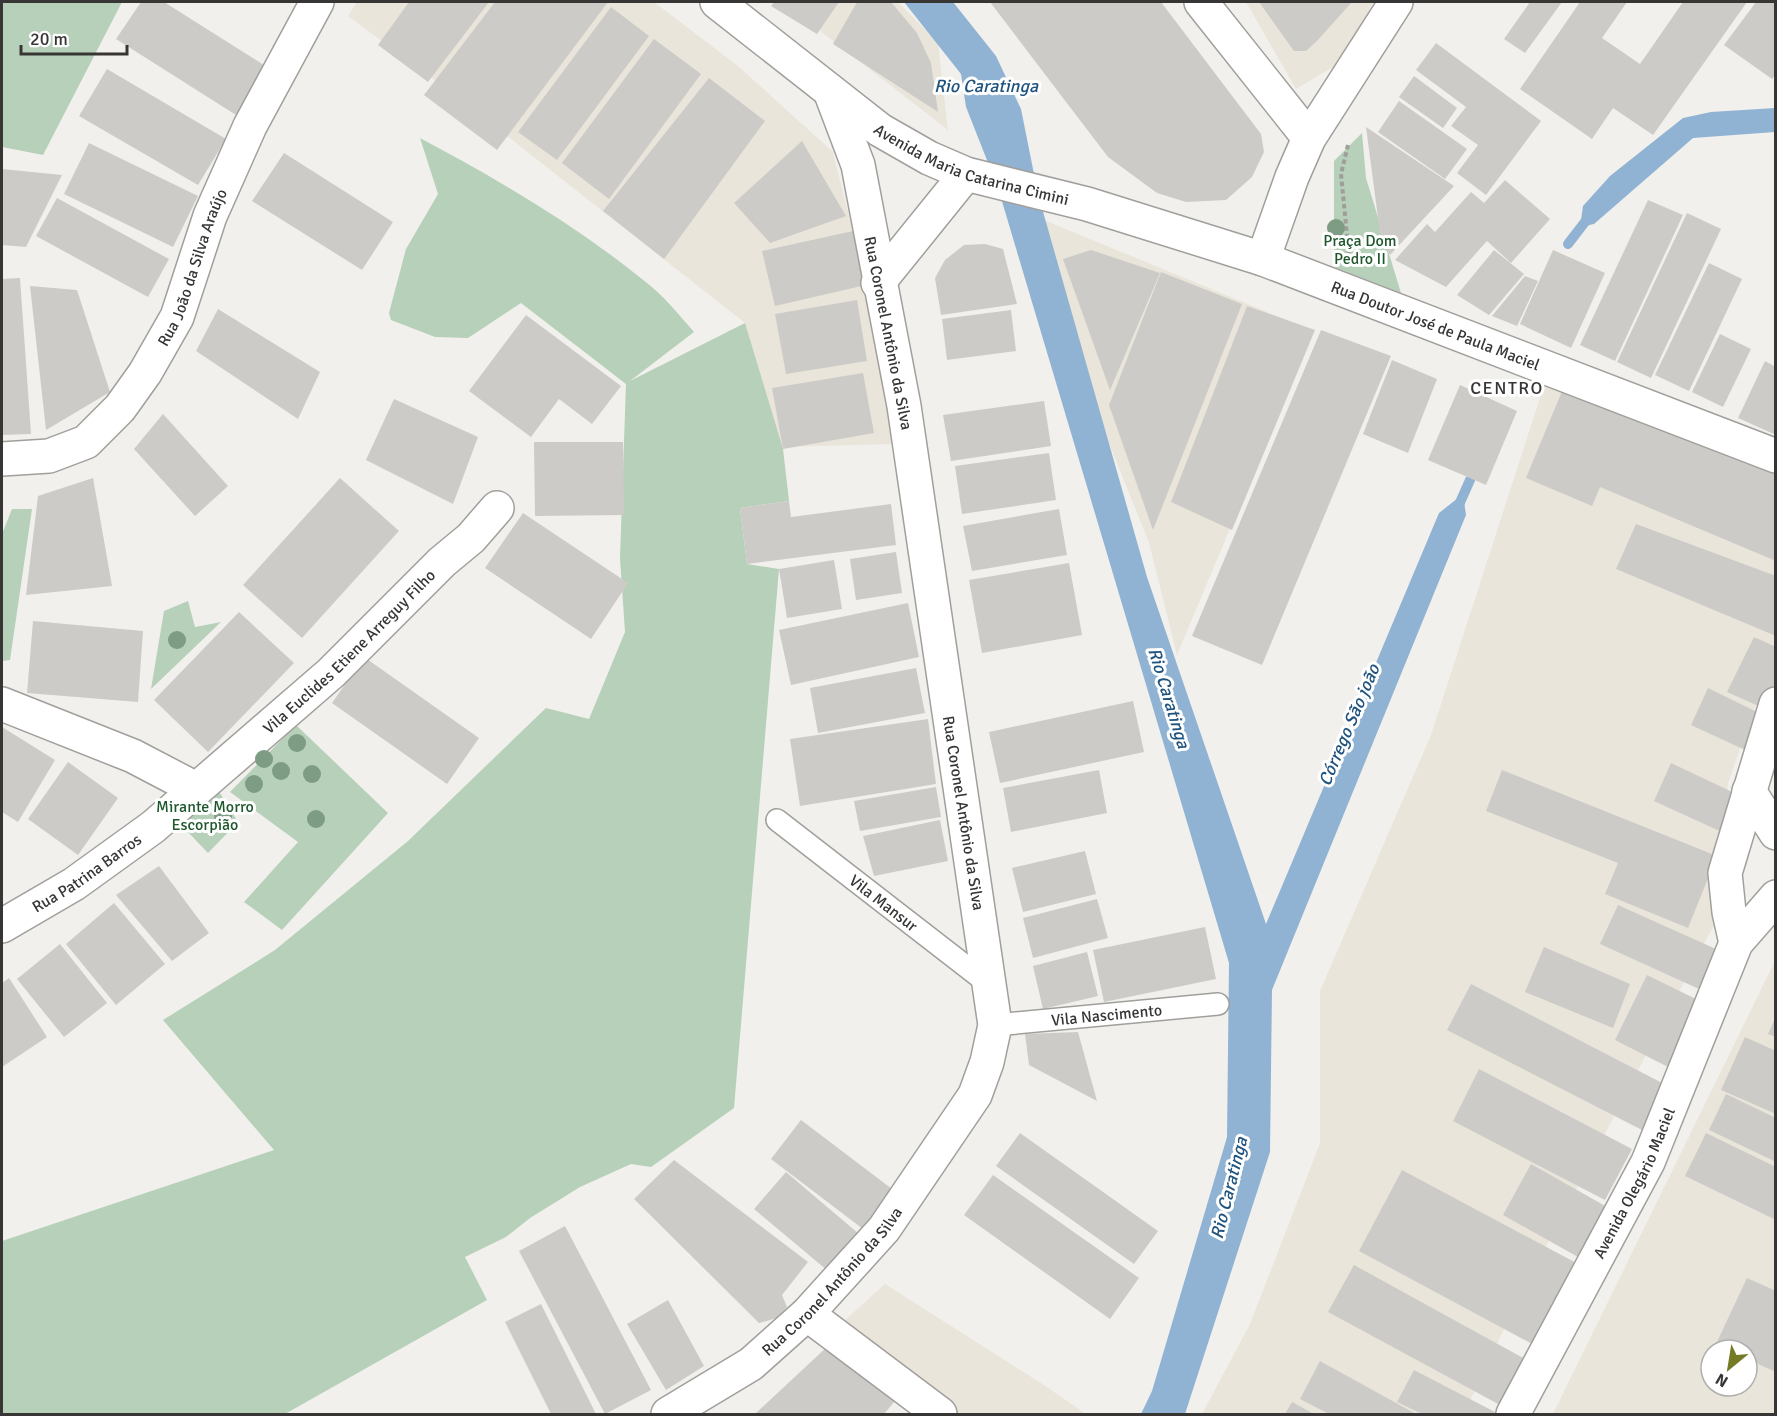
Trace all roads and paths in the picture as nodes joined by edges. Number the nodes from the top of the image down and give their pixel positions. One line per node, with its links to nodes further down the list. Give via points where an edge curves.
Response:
1 (317, 2): 13 (main road, Rua João da Silva Araújo, via 250,126 210,216 177,317 145,373 120,408 86,442 49,456)
2 (717, 2): 5 (main road, Avenida Maria Catarina Cimini)
3 (1201, 2): 6 (main road)
4 (1396, 2): 6 (main road)
5 (830, 91): 8 (main road, Avenida Maria Catarina Cimini, via 880,130 929,158); 11 (main road, Rua Coronel Antônio da Silva, via 858,165)
6 (1309, 138): 9 (main road)
7 (1348, 143): 10 (path, via 1341,174)
8 (979, 177): 9 (main road, Avenida Maria Catarina Cimini, via 1087,204); 11 (main road)
9 (1263, 259): 12 (main road, Rua Doutor José de Paula Maciel)
10 (1349, 262)
11 (878, 283): 24 (main road, Rua Coronel Antônio da Silva, via 904,406)
12 (1776, 456)
13 (2, 459)
14 (497, 508): 17 (main road, Vila Euclides Etiene Arreguy Filho, via 331,673)
15 (2, 704): 17 (main road, via 133,756)
16 (1776, 704): 18 (main road)
17 (196, 789): 22 (main road, Rua Patrina Barros, via 128,848 44,904)
18 (1749, 791): 20 (main road); 23 (main road, via 1725,873)
19 (777, 820): 24 (lane, Vila Mansur)
20 (1776, 833)
21 (1776, 897): 23 (main road, Avenida Olegário Maciel)
22 (2, 926)
23 (1736, 943): 30 (main road, Avenida Olegário Maciel, via 1648,1162)
24 (990, 985): 26 (main road, Rua Coronel Antônio da Silva)
25 (1218, 1004): 26 (lane, Vila Nascimento)
26 (995, 1025): 27 (main road, Rua Coronel Antônio da Silva, via 975,1095 945,1143 884,1229)
27 (807, 1314): 28 (main road, Rua Coronel Antônio da Silva, via 751,1364); 29 (main road)
28 (668, 1414)
29 (940, 1414)
30 (1513, 1414)

